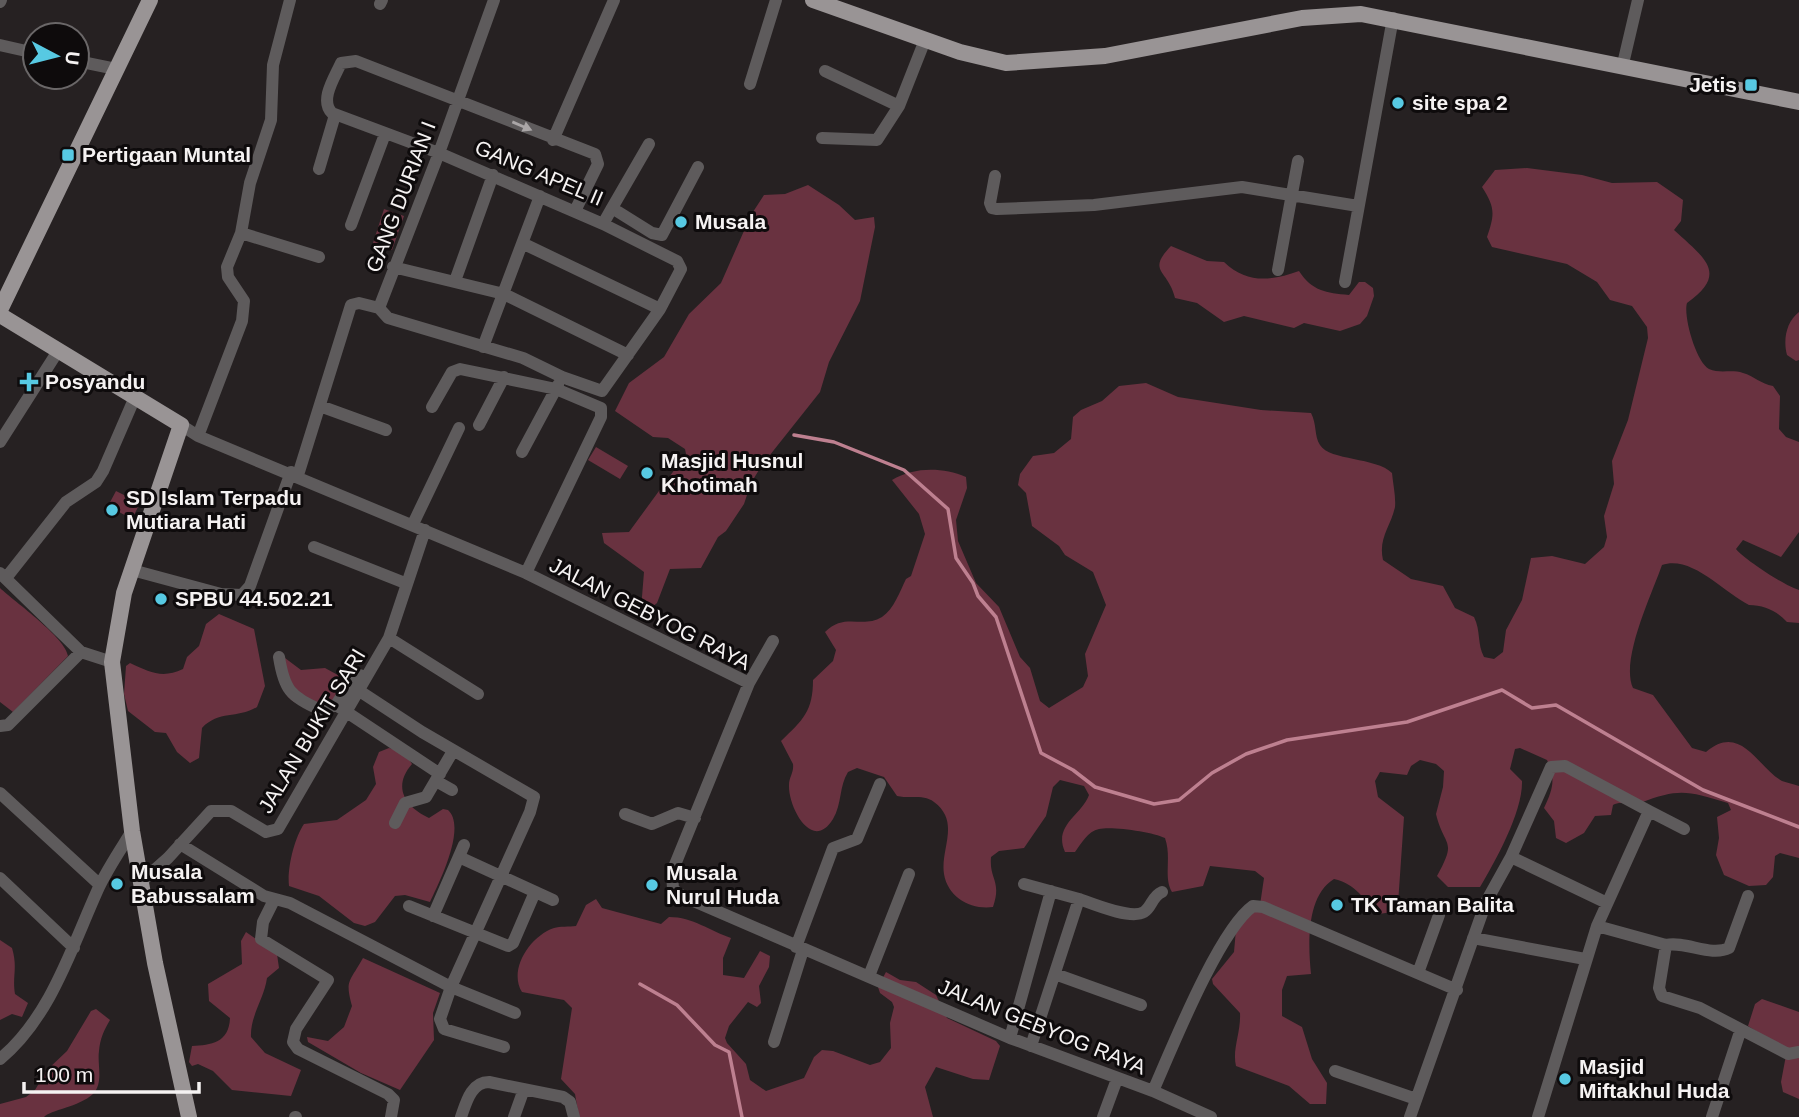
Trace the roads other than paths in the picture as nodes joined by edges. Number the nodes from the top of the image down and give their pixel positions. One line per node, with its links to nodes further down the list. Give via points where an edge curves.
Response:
1 (150, 0): 14 (main road)
2 (289, 0): 38 (street, via 273,65 271,120 250,183)
3 (494, 0): 17 (street, GANG DURIAN I)
4 (614, 0): 23 (street)
5 (776, 0): 16 (street)
6 (813, 0): 9 (main road)
7 (1638, 0): 13 (street)
8 (1393, 19): 9 (main road, via 1361,13 1302,18 1149,49 1039,62 989,61); 13 (main road); 33 (street)
9 (925, 40): 19 (street)
10 (0, 46): 11 (street)
11 (21, 50)
12 (91, 64): 14 (street)
13 (1622, 68): 18 (main road)
14 (116, 69): 48 (main road)
15 (825, 71): 19 (street)
16 (750, 84)
17 (459, 100): 20 (street, via 356,61 341,63 327,98 328,109); 23 (street, one-way to 23); 25 (street, GANG DURIAN I)
18 (1799, 102)
19 (899, 106): 22 (street, via 873,142)
20 (335, 115): 21 (street, GANG APEL II); 28 (street)
21 (385, 134): 25 (street, GANG APEL II); 37 (street)
22 (822, 138)
23 (553, 139): 35 (street, via 592,153 598,160)
24 (649, 144): 34 (street)
25 (439, 153): 29 (street, GANG APEL II); 41 (street, GANG DURIAN I)
26 (1298, 161): 32 (street)
27 (698, 167): 34 (street, GANG APEL II, via 665,232 658,236)
28 (319, 169)
29 (494, 175): 31 (street, GANG APEL II); 43 (street)
30 (995, 176): 32 (street, via 990,203 997,209 1094,205 1218,187)
31 (540, 196): 35 (street, GANG APEL II); 39 (street)
32 (1292, 196): 33 (street); 42 (street)
33 (1358, 206): 44 (street)
34 (612, 208): 36 (street, GANG APEL II)
35 (575, 211): 36 (street, GANG APEL II)
36 (603, 224): 47 (street, via 677,261 681,274)
37 (351, 225)
38 (241, 233): 40 (street); 61 (street, via 226,271 244,301 242,321)
39 (524, 244): 45 (street); 47 (street)
40 (319, 257)
41 (393, 267): 43 (street); 46 (street, GANG DURIAN I)
42 (1278, 270)
43 (454, 281): 45 (street)
44 (1345, 282)
45 (504, 294): 49 (street); 51 (street)
46 (379, 307): 49 (street, via 388,318); 55 (street, via 351,305)
47 (660, 309): 51 (street)
48 (0, 313): 50 (main road)
49 (483, 347): 53 (street, via 523,358)
50 (58, 351): 54 (main road); 62 (street)
51 (628, 355): 53 (street, via 605,389)
52 (503, 377): 53 (street); 56 (street, via 457,369); 58 (street)
53 (559, 383): 63 (street); 68 (street, via 601,408 601,418)
54 (135, 397): 57 (main road); 69 (street, via 96,482 66,502)
55 (320, 406): 60 (street); 64 (street)
56 (432, 407)
57 (181, 425): 61 (street, JALAN GEBYOG RAYA); 67 (main road)
58 (479, 425)
59 (459, 428): 65 (street, JALAN BUKIT SARI)
60 (386, 430)
61 (198, 436): 64 (street, JALAN GEBYOG RAYA)
62 (0, 442)
63 (522, 452)
64 (295, 473): 65 (street, JALAN GEBYOG RAYA); 67 (street, via 250,586 242,594 221,594)
65 (419, 527): 68 (street, JALAN GEBYOG RAYA); 70 (street, JALAN BUKIT SARI)
66 (314, 547): 70 (street)
67 (132, 570): 75 (main road)
68 (526, 573): 77 (street, JALAN GEBYOG RAYA)
69 (3, 575): 73 (street)
70 (405, 583): 71 (street, JALAN BUKIT SARI)
71 (389, 638): 76 (street, JALAN BUKIT SARI); 79 (street)
72 (773, 641): 77 (street)
73 (81, 652): 75 (street); 81 (street, via 8,725)
74 (279, 657): 80 (street, via 288,690 321,710)
75 (112, 662): 92 (main road)
76 (366, 677): 78 (street, JALAN BUKIT SARI); 80 (street, via 356,674)
77 (749, 683): 89 (street, JALAN GEBYOG RAYA)
78 (358, 690): 80 (street, JALAN BUKIT SARI); 82 (street)
79 (478, 694)
80 (341, 708): 83 (street); 93 (street, JALAN BUKIT SARI, via 275,831 267,832 232,811 216,810 207,813)
81 (0, 726)
82 (453, 751): 83 (street); 97 (street, via 534,797)
83 (438, 777): 85 (street); 90 (street, via 426,797 405,803)
84 (880, 784): 117 (street, via 857,839 833,848)
85 (452, 790)
86 (0, 793): 100 (street)
87 (1648, 811): 91 (street); 94 (street, via 1578,771 1551,767); 107 (street)
88 (625, 814): 89 (street, via 652,824 678,813)
89 (695, 818): 117 (street, JALAN GEBYOG RAYA, via 672,872 673,889)
90 (395, 823)
91 (1684, 829)
92 (132, 831): 98 (main road); 100 (street)
93 (180, 844): 98 (street, JALAN BUKIT SARI); 105 (street)
94 (1511, 857): 107 (street); 114 (street, via 1486,902)
95 (909, 874): 121 (street)
96 (0, 878): 116 (street)
97 (502, 878): 102 (street); 111 (street, via 461,851); 113 (street)
98 (142, 881): 138 (main road)
99 (1024, 884): 101 (street)
100 (100, 885): 116 (street)
101 (1051, 891): 108 (street); 127 (street)
102 (535, 892): 106 (street); 113 (street, via 513,943 508,946)
103 (1162, 892): 108 (street, via 1147,909 1135,914)
104 (1748, 896): 115 (street, via 1729,948)
105 (275, 900): 122 (street, via 290,903); 139 (street, via 263,922 261,940 328,980 296,1029 293,1042 298,1049 388,1094 394,1100)
106 (553, 900)
107 (1607, 902): 112 (street)
108 (1077, 904): 119 (street)
109 (410, 905): 111 (street)
110 (1439, 915): 120 (street)
111 (433, 916): 113 (street)
112 (1597, 926): 115 (street); 118 (street)
113 (476, 934): 122 (street)
114 (1473, 938): 118 (street); 123 (street)
115 (1666, 945): 126 (street, via 1662,996 1700,1008)
116 (74, 948): 132 (street, via 27,1034)
117 (799, 948): 121 (street, JALAN GEBYOG RAYA); 128 (street)
118 (1585, 959): 146 (street)
119 (1055, 974): 124 (street); 129 (street)
120 (1418, 974): 123 (street); 136 (street, via 1263,906 1253,906 1226,938)
121 (869, 976): 127 (street, JALAN GEBYOG RAYA)
122 (451, 987): 125 (street); 130 (street, via 440,1024 444,1029)
123 (1457, 990): 137 (street)
124 (1141, 1005)
125 (515, 1013)
126 (1740, 1032): 131 (street, via 1788,1054); 147 (street)
127 (1010, 1038): 129 (street, JALAN GEBYOG RAYA)
128 (774, 1042)
129 (1031, 1046): 134 (street, JALAN GEBYOG RAYA)
130 (504, 1047)
131 (1799, 1052)
132 (0, 1059)
133 (1335, 1071): 137 (street)
134 (1117, 1079): 136 (street, JALAN GEBYOG RAYA); 143 (street)
135 (524, 1089): 140 (street, via 479,1083); 141 (street); 142 (street, via 563,1097 570,1102)
136 (1153, 1091): 144 (street, JALAN GEBYOG RAYA)
137 (1416, 1099): 145 (street)
138 (189, 1117)
139 (391, 1117)
140 (461, 1117)
141 (514, 1117)
142 (574, 1117)
143 (1103, 1117)
144 (1211, 1117)
145 (1409, 1117)
146 (1538, 1117)
147 (1712, 1117)

